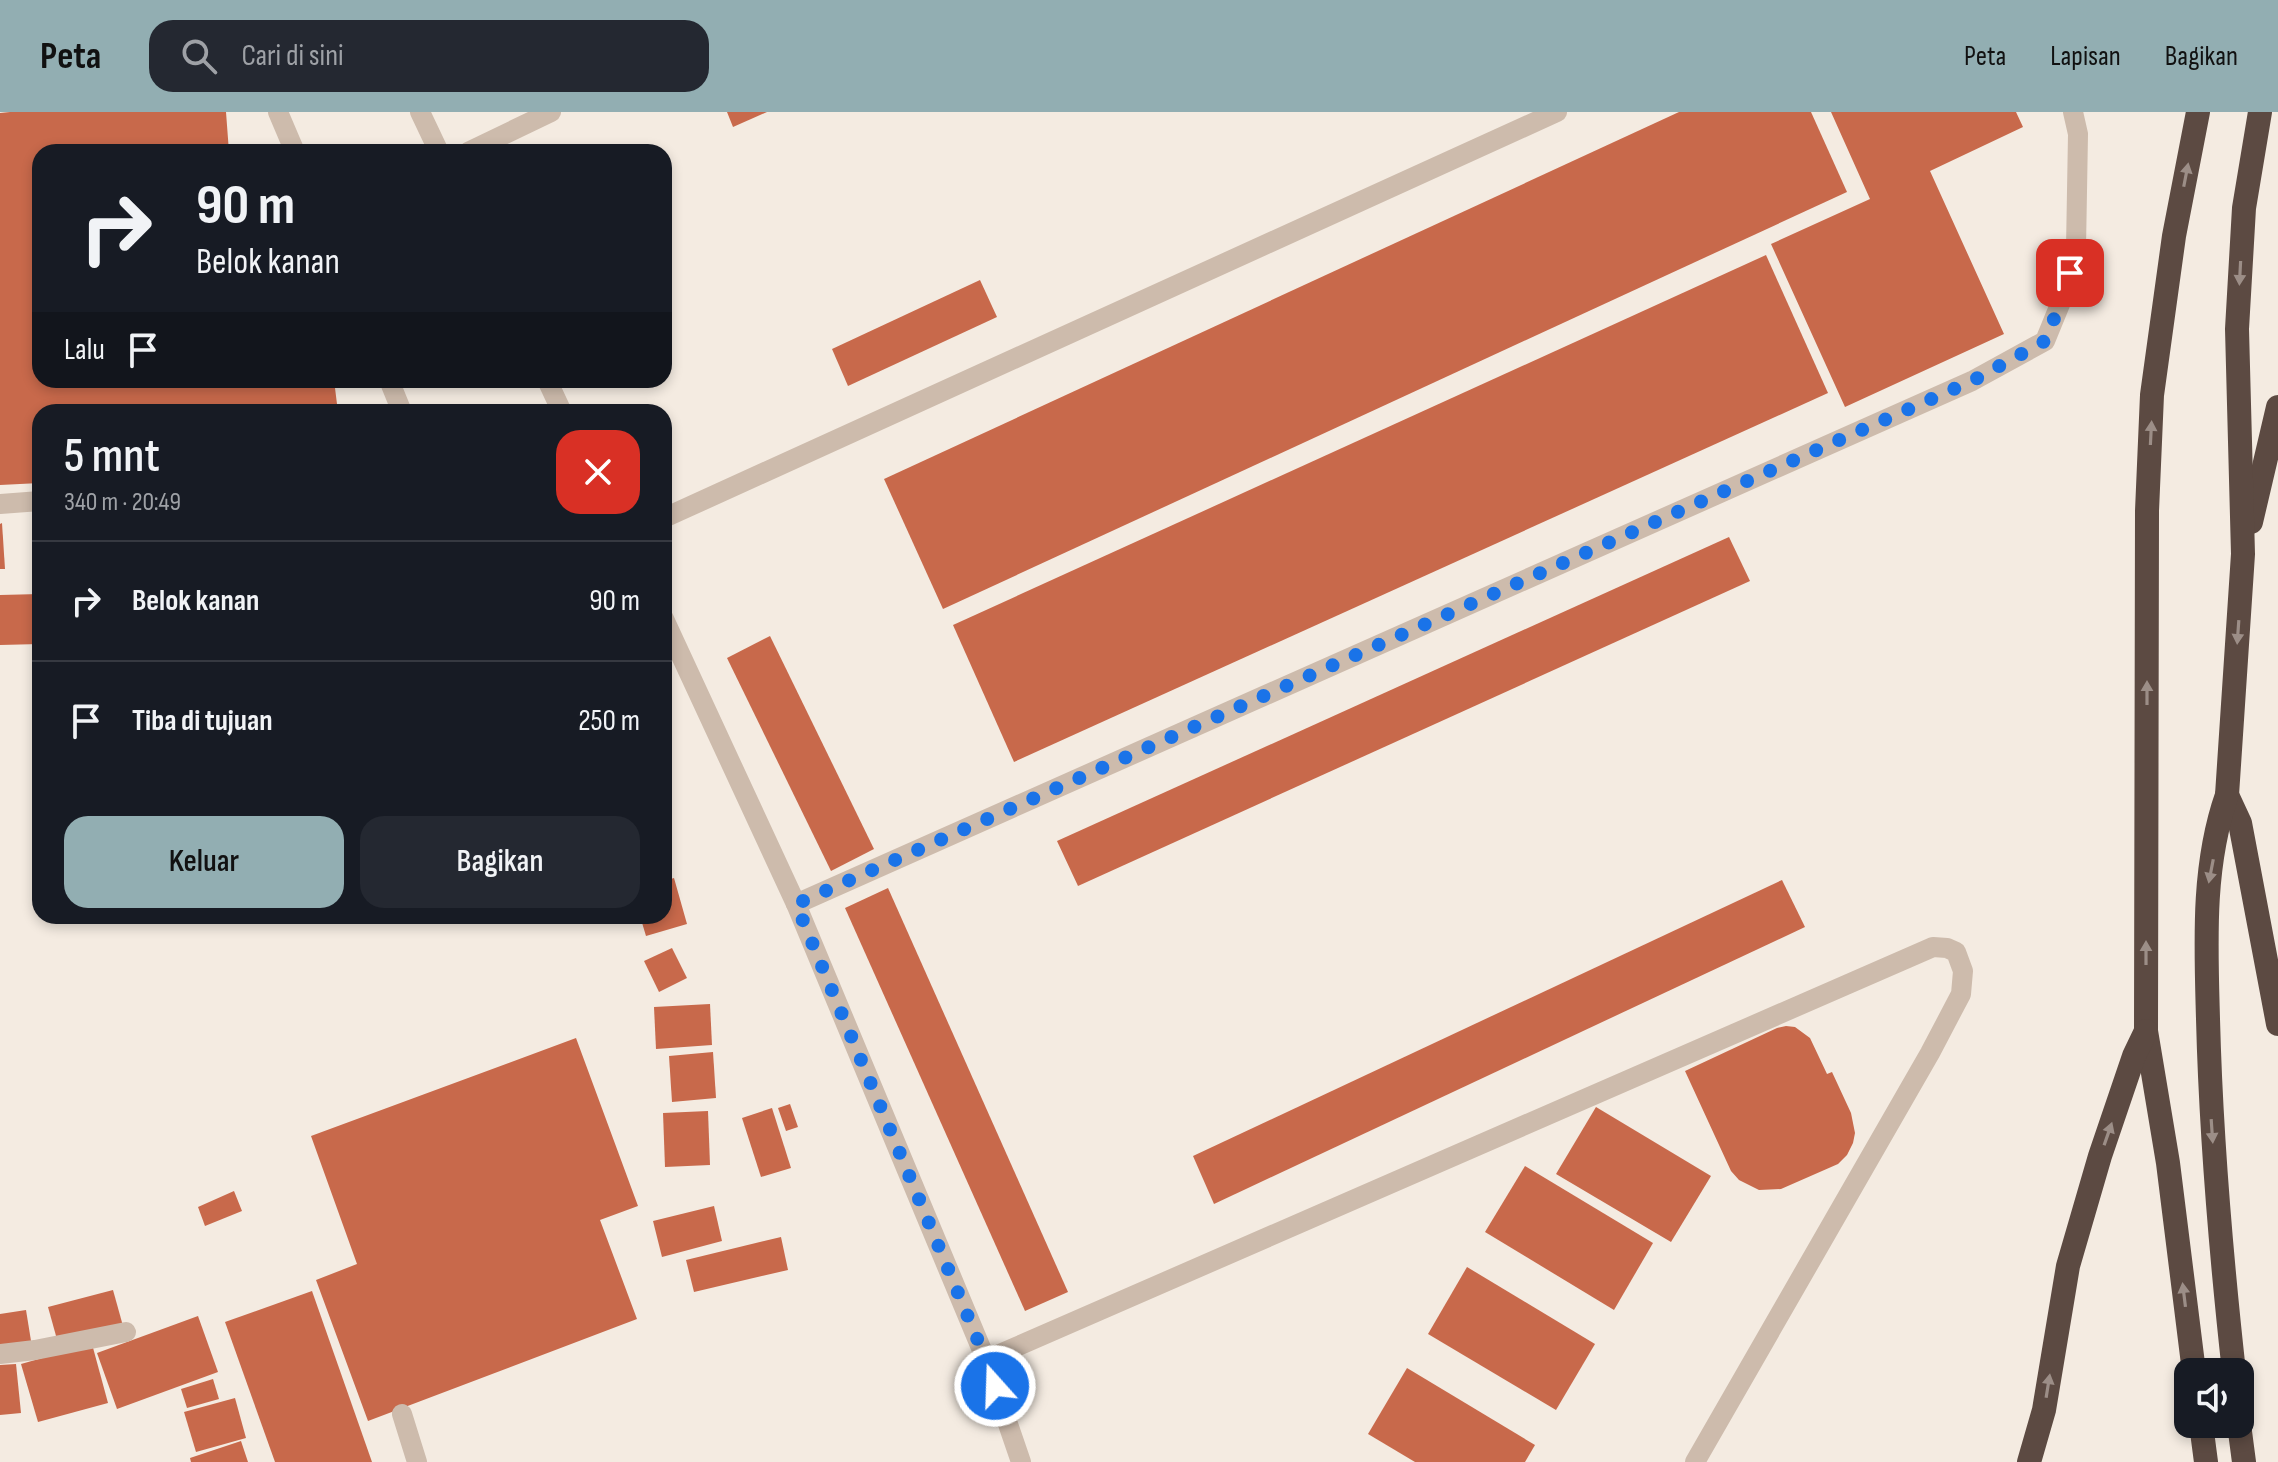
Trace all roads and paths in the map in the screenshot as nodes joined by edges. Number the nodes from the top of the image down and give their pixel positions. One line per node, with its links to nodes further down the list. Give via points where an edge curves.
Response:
1 (278, 112): 8 (street)
2 (420, 112): 9 (street)
3 (551, 112): 10 (street)
4 (1557, 112): 14 (street)
5 (2073, 112): 18 (street, via 2078,134 2076,248 2045,341 1957,388)
6 (2198, 112): 20 (highway, one-way to 6, via 2152,395)
7 (2260, 112): 15 (highway, one-way to 15, via 2244,208 2237,329)
8 (292, 144)
9 (435, 144)
10 (485, 144)
11 (2278, 407): 15 (highway)
12 (32, 502): 13 (street)
13 (0, 504)
14 (672, 514)
15 (2243, 554): 17 (highway, one-way to 17)
16 (672, 636): 18 (street)
17 (2227, 795): 19 (highway, via 2240,823); 24 (highway, one-way to 24, via 2207,888 2207,995 2216,1206)
18 (796, 904): 25 (street)
19 (2278, 1024)
20 (2146, 1031): 23 (highway, one-way to 20); 32 (highway, one-way to 20, via 2044,1410 2068,1266 2100,1156)
21 (126, 1332): 22 (street)
22 (0, 1354)
23 (2192, 1358)
24 (2232, 1358)
25 (986, 1360): 30 (street); 31 (street, via 1933,947 1956,952 1963,971 1961,994)
26 (402, 1414): 29 (street)
27 (2203, 1438): 33 (highway)
28 (2241, 1438): 34 (highway)
29 (417, 1462)
30 (1021, 1462)
31 (1695, 1462)
32 (2029, 1462)
33 (2206, 1462)
34 (2244, 1462)

